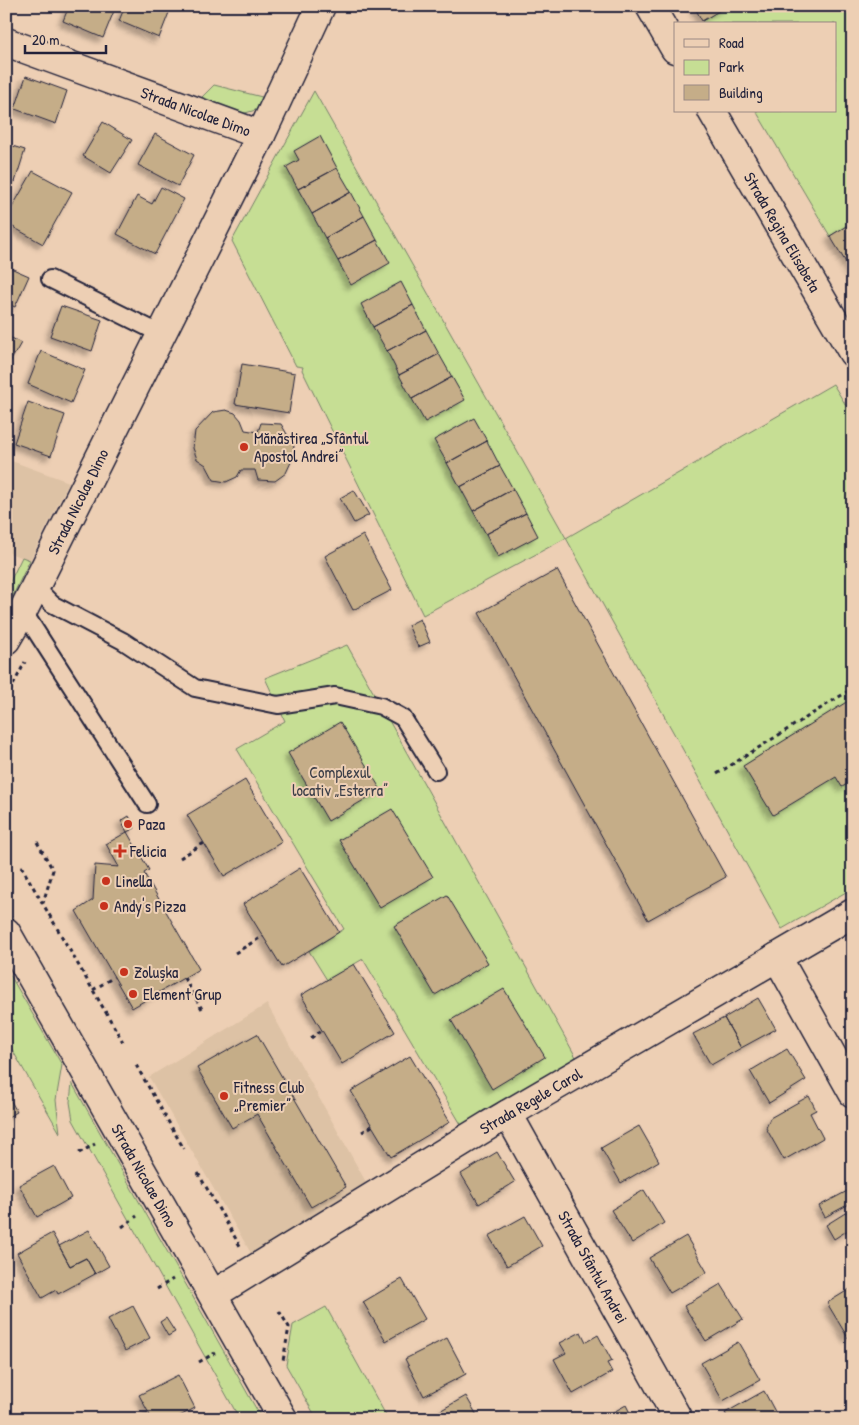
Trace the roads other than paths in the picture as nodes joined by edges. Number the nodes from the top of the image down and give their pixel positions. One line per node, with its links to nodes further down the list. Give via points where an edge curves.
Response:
1 (321, 6): 6 (street)
2 (650, 6): 4 (street)
3 (6, 42): 6 (street, Strada Nicolae Dimo)
4 (674, 47)
5 (713, 112): 9 (street, Strada Regina Elisabeta)
6 (261, 135): 8 (street, Strada Nicolae Dimo)
7 (50, 279): 8 (lane)
8 (161, 334): 10 (street, Strada Nicolae Dimo)
9 (853, 353)
10 (35, 586): 11 (street, Strada Nicolae Dimo); 13 (lane, via 52,604 123,641 195,688 278,705 335,696 381,706 403,718)
11 (23, 611): 12 (street, Strada Nicolae Dimo); 14 (lane)
12 (6, 640)
13 (436, 772)
14 (147, 804)
15 (853, 913): 17 (street, Strada Regele Carol)
16 (6, 932): 20 (street, Strada Nicolae Dimo)
17 (777, 956): 18 (street); 19 (street, Strada Regele Carol)
18 (853, 1094)
19 (508, 1114): 20 (street, Strada Regele Carol); 22 (street, Strada Sfântul Andrei)
20 (214, 1294): 21 (street, Strada Nicolae Dimo)
21 (284, 1419)
22 (678, 1419)

